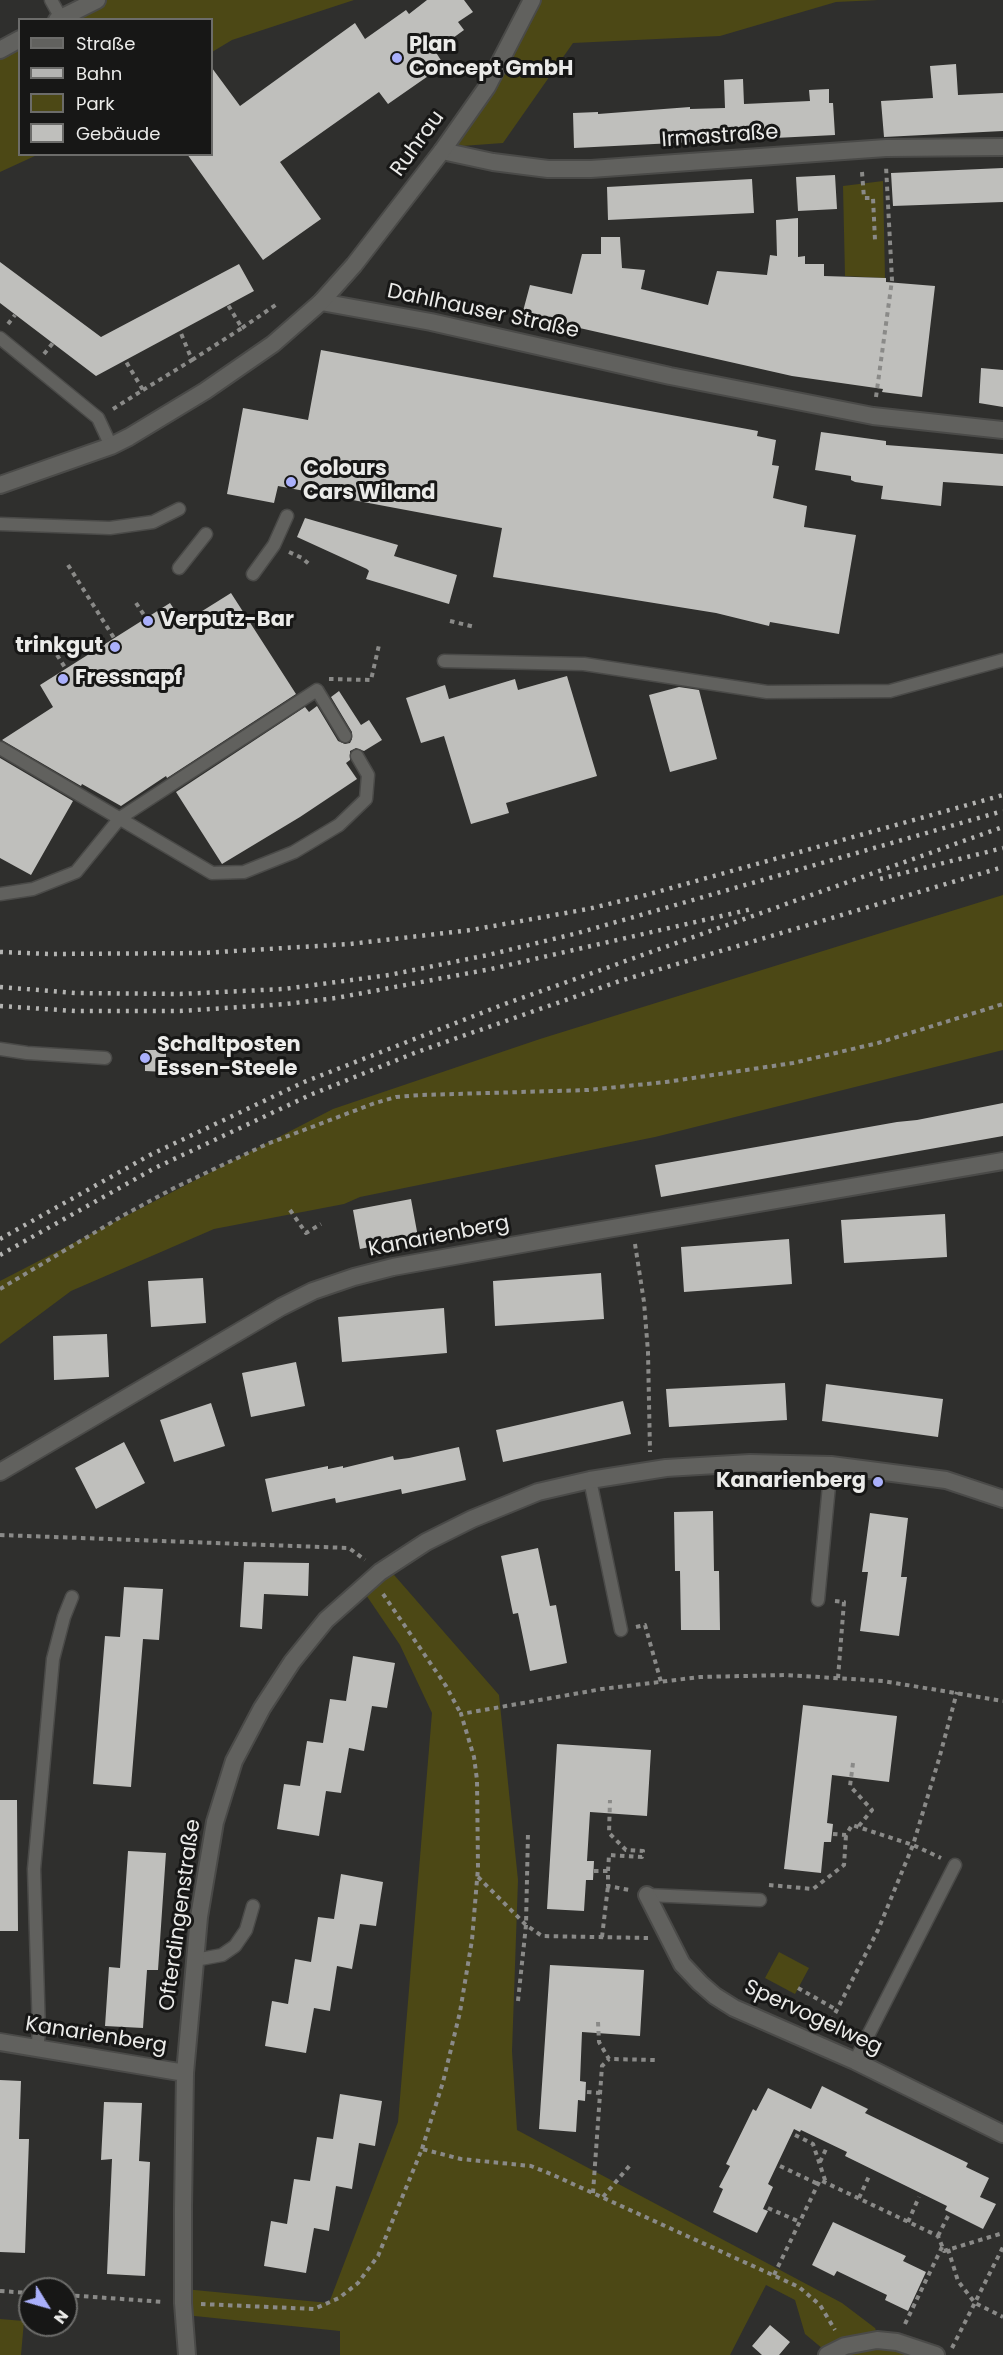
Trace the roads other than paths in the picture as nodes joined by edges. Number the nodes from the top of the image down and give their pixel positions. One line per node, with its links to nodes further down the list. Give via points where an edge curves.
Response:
1 (51, 0): 4 (lane)
2 (97, 0): 5 (street)
3 (532, 0): 9 (street, Ruhrau, via 487,87)
4 (59, 18)
5 (61, 18)
6 (18, 40): 7 (street)
7 (0, 50)
8 (1003, 147): 9 (street, Irmastraße, via 886,148 580,169 493,162)
9 (442, 151): 10 (street, Ruhrau)
10 (321, 302): 12 (street, Dahlhauser Straße, via 873,416); 13 (street, via 273,344 234,371)
11 (0, 338): 13 (lane, via 98,418)
12 (1003, 430)
13 (111, 446): 14 (street)
14 (0, 485)
15 (178, 509): 17 (lane, via 153,522 110,528)
16 (287, 516): 20 (lane, via 274,545)
17 (0, 524)
18 (206, 534): 19 (lane)
19 (179, 568)
20 (253, 574)
21 (1003, 660): 22 (lane, via 891,691 766,692 584,664)
22 (444, 661)
23 (345, 736): 26 (lane, via 317,690)
24 (0, 748): 26 (lane)
25 (357, 756): 26 (lane, via 368,774 366,799 339,825 294,852 244,872 212,873)
26 (120, 818): 27 (lane, via 76,872 33,889)
27 (0, 894)
28 (0, 1049): 29 (lane)
29 (105, 1058)
30 (1003, 1161): 32 (street, Kanarienberg, via 354,1277 313,1291 271,1313)
31 (831, 1465): 33 (street, Ofterdingenstraße, via 750,1463); 34 (street, Ofterdingenstraße, via 946,1480); 36 (lane)
32 (0, 1472)
33 (590, 1480): 37 (lane); 42 (street, Ofterdingenstraße, via 538,1492 426,1542 376,1575 326,1620 292,1662 234,1761 214,1822)
34 (1003, 1499)
35 (72, 1597): 44 (lane, via 53,1659 34,1869)
36 (818, 1599)
37 (621, 1630)
38 (955, 1865): 45 (lane)
39 (647, 1894): 40 (lane); 45 (street, Spervogelweg, via 682,1964 715,1996)
40 (760, 1900)
41 (253, 1906): 42 (lane, via 236,1946 222,1955)
42 (195, 1960): 46 (street, Ofterdingenstraße)
43 (0, 2042): 44 (street, Kanarienberg)
44 (37, 2049): 46 (street, Kanarienberg)
45 (855, 2061): 47 (street, Spervogelweg)
46 (185, 2073): 48 (street, Ofterdingenstraße, via 183,2303)
47 (1003, 2134)
48 (187, 2355)
49 (828, 2355): 50 (street, via 861,2341 897,2342)
50 (936, 2355)

